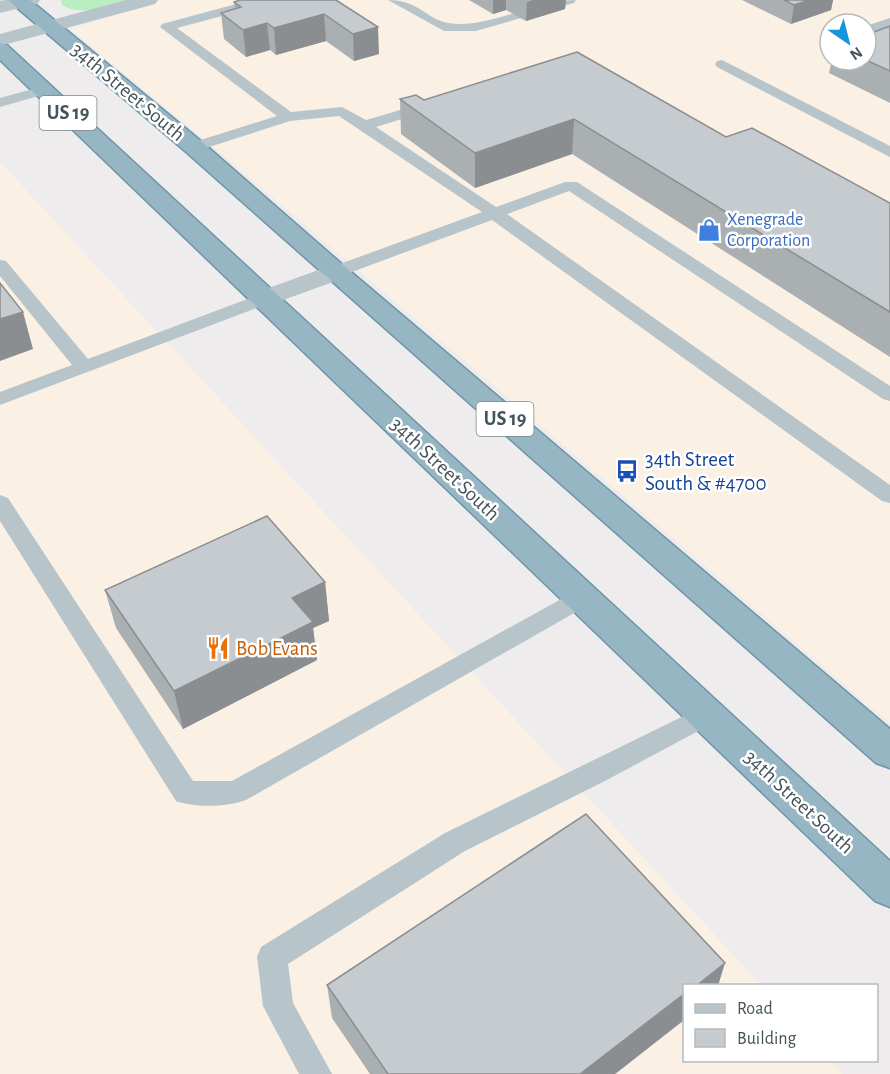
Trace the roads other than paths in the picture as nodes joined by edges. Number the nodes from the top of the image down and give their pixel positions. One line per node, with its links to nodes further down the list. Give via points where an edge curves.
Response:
1 (148, 0): 7 (street)
2 (266, 0): 14 (lane, via 167,27)
3 (396, 0): 4 (lane, via 444,27 476,27)
4 (568, 0)
5 (23, 1): 6 (street); 7 (highway, 34th Street South / US 19)
6 (0, 7)
7 (51, 27): 8 (street); 16 (highway, 34th Street South / US 19)
8 (0, 40)
9 (0, 49): 11 (highway, 34th Street South / US 19)
10 (722, 63): 17 (lane)
11 (44, 90): 13 (lane); 21 (highway, 34th Street South / US 19)
12 (442, 101): 15 (lane)
13 (0, 103)
14 (288, 117): 15 (lane, via 342,111); 16 (lane)
15 (364, 126): 18 (lane)
16 (194, 147): 20 (highway, 34th Street South / US 19)
17 (890, 152)
18 (494, 213): 20 (lane); 23 (lane, via 571,185); 25 (lane)
19 (0, 265): 22 (lane)
20 (335, 272): 21 (street); 29 (highway, 34th Street South / US 19)
21 (264, 299): 22 (lane); 27 (highway, 34th Street South / US 19)
22 (84, 367): 24 (lane)
23 (890, 395)
24 (0, 399)
25 (890, 496)
26 (0, 503): 27 (lane, via 186,793 236,792)
27 (582, 598): 28 (highway, 34th Street South / US 19)
28 (706, 715): 30 (highway, 34th Street South / US 19); 31 (lane, via 455,842 272,957 278,1006)
29 (890, 752)
30 (890, 888)
31 (316, 1074)

